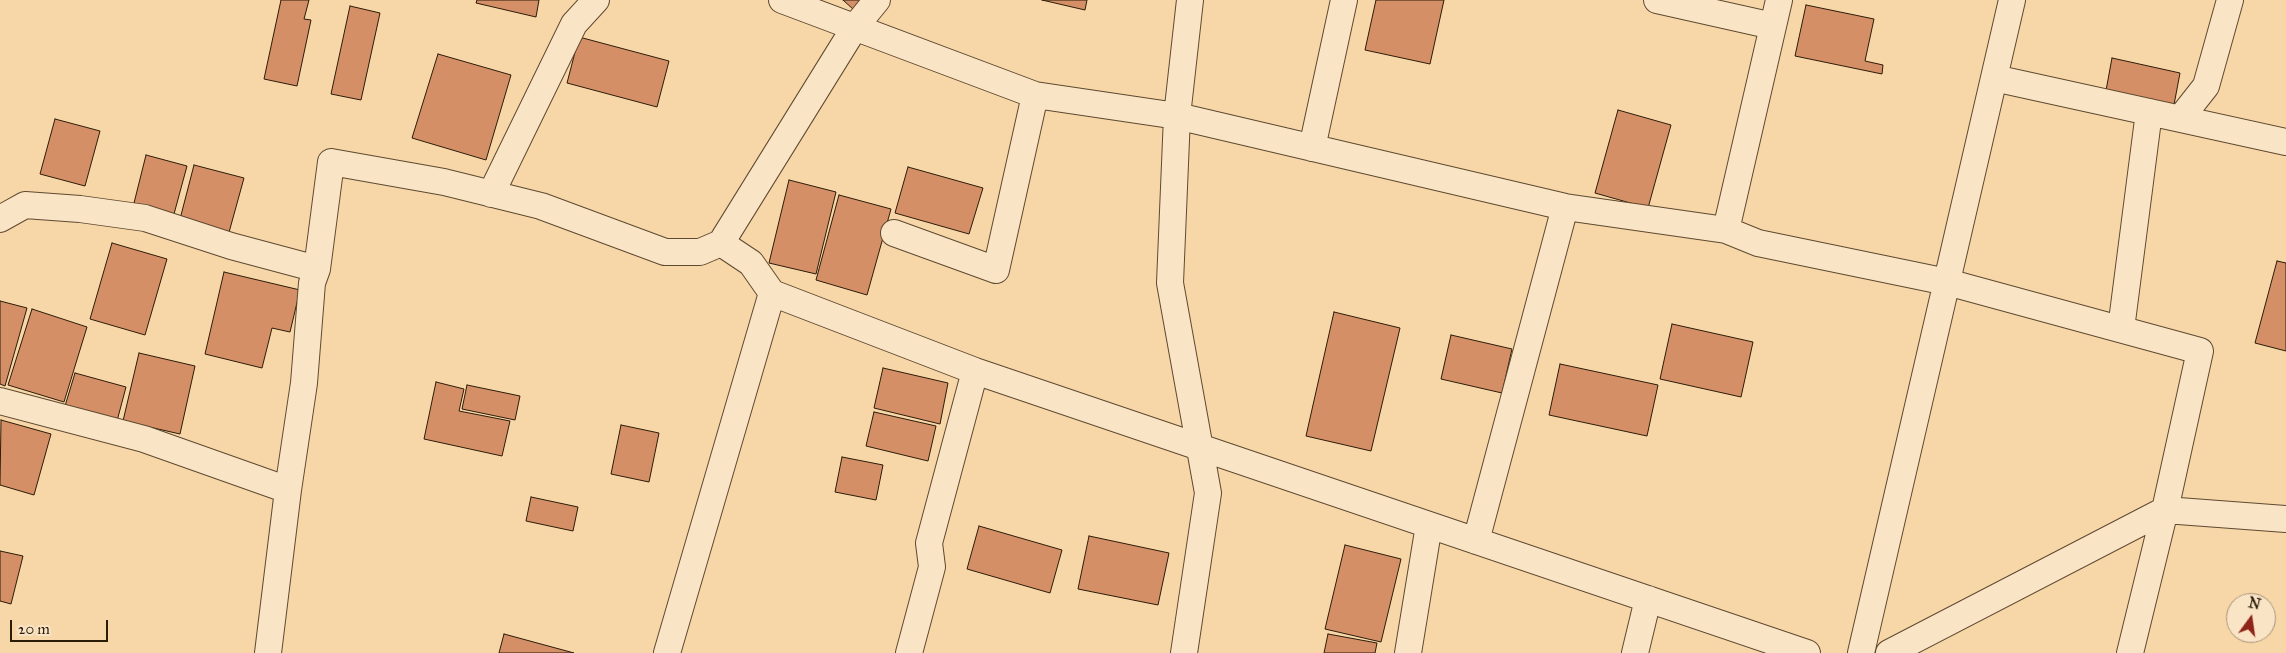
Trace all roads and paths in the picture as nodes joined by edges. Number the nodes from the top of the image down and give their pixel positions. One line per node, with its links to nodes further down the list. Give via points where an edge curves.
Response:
1 (596, 0): 19 (street, via 574,24)
2 (782, 0): 11 (street)
3 (878, 0): 11 (street)
4 (1190, 0): 15 (street)
5 (1344, 0): 18 (street)
6 (1658, 0): 10 (street)
7 (1779, 0): 10 (street)
8 (2012, 0): 12 (street)
9 (2230, 0): 16 (street, via 2206,86)
10 (1773, 26): 22 (street)
11 (855, 27): 13 (street); 24 (street)
12 (1994, 78): 14 (street); 26 (street)
13 (1035, 95): 15 (street); 23 (street, via 996,270)
14 (2149, 112): 16 (street); 28 (street)
15 (1177, 116): 18 (street); 31 (street, via 1170,283)
16 (2180, 119): 17 (street)
17 (2286, 142)
18 (1312, 148): 20 (street)
19 (491, 194): 24 (street, via 541,206 665,252 700,252); 25 (street, via 444,182 331,162)
20 (1565, 207): 22 (street); 36 (street)
21 (0, 219): 25 (street, via 25,206 80,209 144,218)
22 (1726, 230): 26 (street, via 1758,243)
23 (894, 233)
24 (720, 244): 27 (street, via 751,263)
25 (317, 269): 32 (street, via 312,283 304,384)
26 (1948, 282): 28 (street); 45 (street)
27 (772, 293): 29 (street); 39 (street)
28 (2121, 330): 33 (street, via 2200,351)
29 (975, 371): 31 (street); 40 (street, via 929,543 932,567)
30 (0, 401): 32 (street, via 144,440)
31 (1201, 447): 35 (street); 41 (street, via 1208,494)
32 (288, 490): 38 (street)
33 (2165, 510): 34 (street); 46 (street); 47 (street)
34 (2286, 519)
35 (1429, 525): 36 (street); 42 (street)
36 (1476, 541): 37 (street)
37 (1648, 599): 43 (street); 44 (street)
38 (268, 653)
39 (667, 653)
40 (909, 653)
41 (1184, 653)
42 (1408, 653)
43 (1635, 653)
44 (1806, 653)
45 (1861, 653)
46 (1889, 653)
47 (2130, 653)

